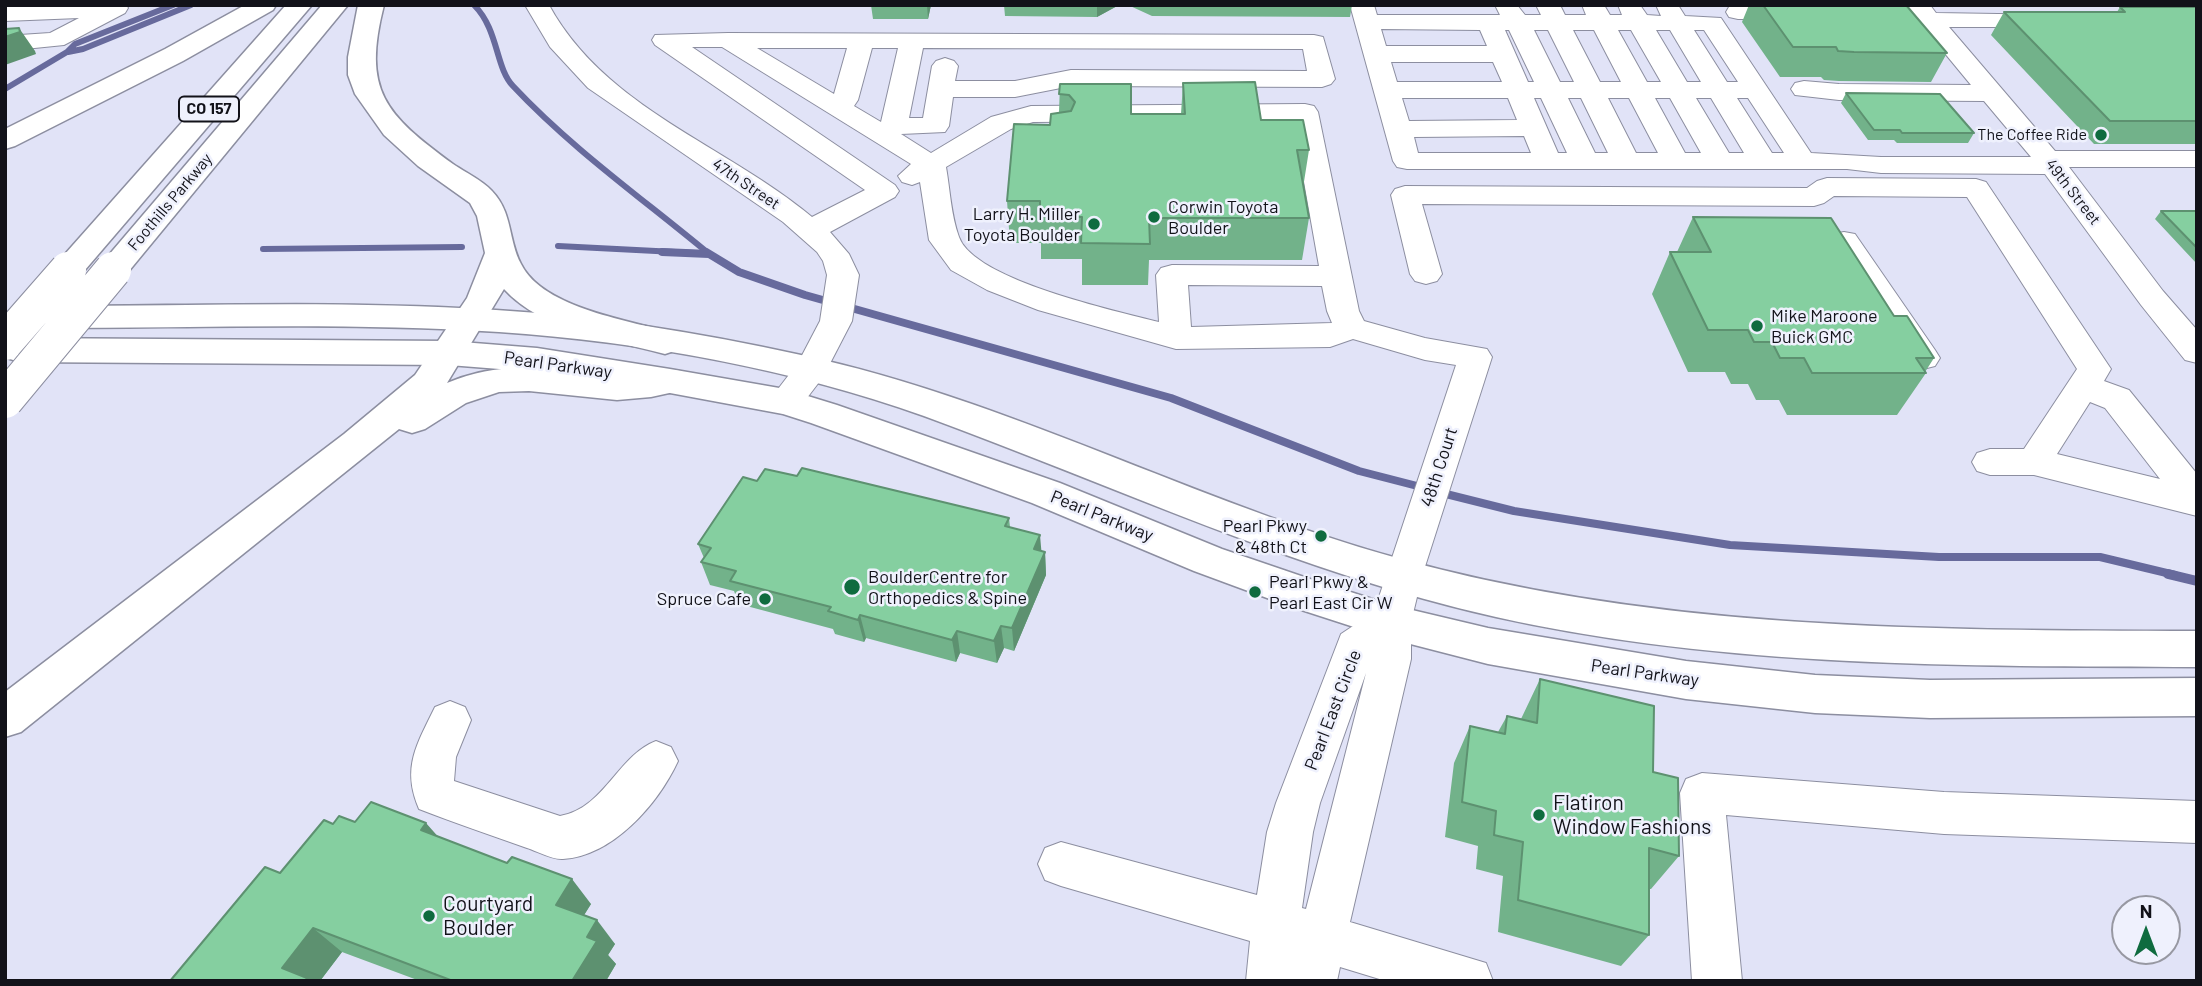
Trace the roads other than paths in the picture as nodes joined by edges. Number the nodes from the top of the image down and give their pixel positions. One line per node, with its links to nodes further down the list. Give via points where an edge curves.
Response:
1 (264, 5): 47 (main road)
2 (300, 5): 72 (main road, Foothills Parkway / CO 157, bridge)
3 (336, 5): 81 (main road, Foothills Parkway / CO 157, bridge)
4 (371, 5): 65 (main road, via 361,58 367,92 405,140 481,198 496,222)
5 (537, 5): 64 (street, 47th Street, via 561,46 589,76)
6 (77, 8): 10 (street); 26 (street, via 116,8 55,40)
7 (1738, 12): 8 (street)
8 (1818, 12)
9 (1917, 13): 20 (street); 41 (street, 49th Street)
10 (5, 14)
11 (1365, 14): 12 (street); 27 (street)
12 (1401, 14): 13 (street)
13 (1436, 14): 19 (street)
14 (1552, 14): 15 (street); 19 (street); 37 (street)
15 (1598, 14): 16 (street); 38 (street)
16 (1634, 14): 17 (street); 32 (street)
17 (1672, 14): 18 (street); 39 (street)
18 (1706, 14): 40 (street)
19 (1491, 16): 28 (street); 36 (street)
20 (2076, 20)
21 (727, 40): 22 (street); 29 (street); 62 (street, via 664,40)
22 (805, 40): 23 (street); 29 (street, via 794,72)
23 (862, 41): 24 (street); 42 (street, via 845,100)
24 (912, 41): 25 (street); 46 (street)
25 (950, 41): 30 (street, via 1314,42); 31 (street)
26 (5, 44)
27 (1376, 54): 28 (street); 34 (street)
28 (1503, 54): 35 (street)
29 (785, 75): 42 (street)
30 (1322, 79): 31 (street, via 1071,78 1015,89); 43 (street, via 1331,112)
31 (942, 89): 46 (street, via 936,127)
32 (1678, 89): 38 (street); 39 (street); 55 (street)
33 (1804, 89): 41 (street)
34 (1386, 90): 35 (street); 45 (street)
35 (1518, 90): 36 (street); 44 (street)
36 (1550, 90): 37 (street); 52 (street)
37 (1590, 90): 38 (street); 53 (street)
38 (1638, 90): 54 (street)
39 (1718, 90): 40 (street); 56 (street)
40 (1756, 90): 57 (street)
41 (1992, 93): 59 (street, 49th Street)
42 (834, 105): 46 (street)
43 (1305, 112): 48 (street, via 1031,114 1001,123); 67 (street)
44 (1535, 128): 45 (street); 51 (street)
45 (1398, 129): 51 (street, via 1407,161)
46 (888, 130): 58 (street)
47 (5, 140)
48 (968, 144): 49 (street); 58 (street)
49 (1020, 144)
50 (2197, 159): 59 (street)
51 (1548, 161): 52 (street)
52 (1585, 161): 53 (street)
53 (1626, 161): 54 (street)
54 (1676, 161): 55 (street)
55 (1720, 161): 56 (street)
56 (1763, 161): 57 (street)
57 (1803, 161): 60 (street, via 1847,161)
58 (932, 165): 62 (street); 71 (street, via 944,240 962,263 1049,303)
59 (2057, 170): 60 (street); 61 (street); 75 (street, 49th Street)
60 (1889, 176): 61 (street); 63 (street, via 1827,187)
61 (1976, 188): 80 (street, via 2094,369)
62 (886, 191): 64 (street)
63 (1814, 197): 66 (street, via 1405,195); 77 (street)
64 (810, 230): 78 (street, 47th Street, via 828,246 843,275 836,321)
65 (500, 253): 69 (main road); 73 (main road, via 513,281 540,302)
66 (1426, 274)
67 (1336, 276): 70 (street); 71 (street, via 1172,275)
68 (5, 317): 69 (main road, Pearl Parkway)
69 (470, 320): 73 (main road, Pearl Parkway); 76 (main road)
70 (1351, 328): 71 (street, via 1330,336); 86 (street, 48th Court, via 1425,349 1475,357)
71 (1176, 338)
72 (5, 342)
73 (664, 342): 78 (main road, Pearl Parkway)
74 (5, 349): 76 (main road, Pearl Parkway)
75 (2197, 352)
76 (449, 353): 79 (main road, Pearl Parkway, via 537,360); 87 (main road, via 428,384 396,412)
77 (1923, 358)
78 (811, 369): 82 (street, 47th Street); 86 (main road, Pearl Parkway, via 944,410 1220,516)
79 (670, 381): 82 (main road, Pearl Parkway); 87 (main road, via 615,388 555,380 499,380 449,395 235,558)
80 (2083, 386): 83 (street); 85 (street, via 2117,399)
81 (5, 400)
82 (785, 402): 88 (main road, Pearl Parkway, via 1046,493 1208,560)
83 (2034, 461): 84 (street); 85 (street)
84 (1990, 462)
85 (2197, 501)
86 (1403, 576): 88 (street, 48th Court); 89 (main road, Pearl Parkway, via 1577,615 1733,637 1912,648)
87 (160, 598): 91 (main road)
88 (1391, 622): 90 (main road, Pearl Parkway, via 1581,664 1802,693 1930,699); 96 (street, Pearl East Circle, via 1355,646 1290,832); 97 (street, Pearl East Circle, via 1390,659)
89 (2197, 649)
90 (2197, 697)
91 (5, 718)
92 (450, 720): 93 (street, via 432,762 430,782 435,795 560,838 575,837 611,816)
93 (656, 761)
94 (2197, 822): 100 (street, via 1944,813 1702,793)
95 (1061, 864): 96 (street)
96 (1276, 924): 97 (street); 98 (street, Pearl East Circle)
97 (1317, 959): 99 (street)
98 (1271, 981)
99 (1468, 981)
100 (1717, 981)

